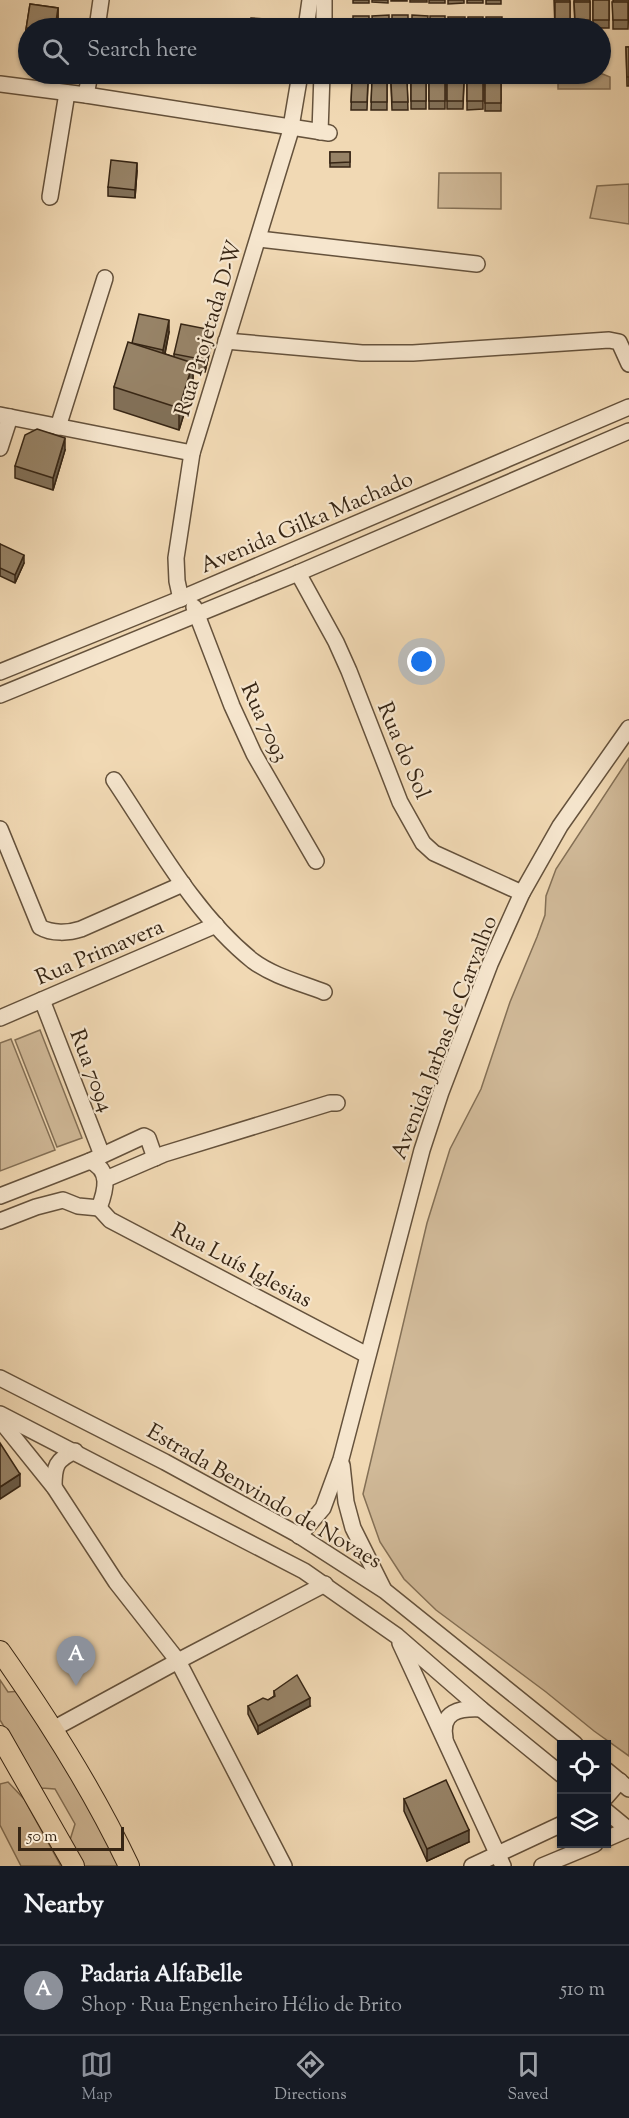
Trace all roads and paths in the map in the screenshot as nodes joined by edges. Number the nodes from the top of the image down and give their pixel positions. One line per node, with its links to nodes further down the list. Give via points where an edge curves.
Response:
1 (102, 0): 4 (street)
2 (310, 0): 5 (street)
3 (324, 0): 6 (street)
4 (99, 18)
5 (307, 18)
6 (324, 18)
7 (0, 84): 11 (street)
8 (88, 84): 12 (street)
9 (299, 84): 13 (street, Rua Projetada D-W)
10 (323, 84): 13 (street, via 325,133)
11 (67, 93): 12 (street); 14 (street)
12 (86, 95): 13 (street)
13 (292, 128): 15 (street, Rua Projetada D-W)
14 (50, 197)
15 (259, 239): 16 (street); 18 (street, Rua Projetada D-W)
16 (477, 264)
17 (105, 278): 22 (street)
18 (226, 341): 19 (street, via 362,353 413,353 609,340 622,346); 25 (street, Rua Projetada D-W)
19 (629, 364)
20 (629, 407): 26 (street, Avenida Gilka Machado)
21 (5, 416): 22 (street); 24 (street)
22 (58, 427): 25 (street)
23 (629, 432): 27 (street, Avenida Gilka Machado)
24 (0, 448)
25 (192, 453): 29 (street, Rua Projetada D-W, via 176,558 177,581)
26 (493, 465): 27 (street); 29 (street, Avenida Gilka Machado)
27 (502, 486): 28 (street, Avenida Gilka Machado)
28 (298, 573): 30 (street, Avenida Gilka Machado); 38 (street, Rua do Sol, via 336,642 391,783 423,843 434,853)
29 (185, 597): 30 (street, Rua 7093); 31 (street, Avenida Gilka Machado)
30 (196, 615): 32 (street, Avenida Gilka Machado); 36 (street, Rua 7093, via 254,754)
31 (0, 672)
32 (0, 695)
33 (629, 728): 38 (street, Avenida Jarbas de Carvalho, via 560,826)
34 (114, 780): 37 (street)
35 (0, 829): 37 (street, via 40,927 49,931 81,929)
36 (316, 861)
37 (183, 884): 39 (street)
38 (522, 893): 52 (street, Avenida Jarbas de Carvalho, via 441,1092)
39 (216, 925): 40 (street, via 252,961); 41 (street, Rua Primavera)
40 (324, 992)
41 (42, 1000): 42 (street, Rua Primavera); 44 (street, Rua 7094)
42 (0, 1018)
43 (337, 1103): 45 (street)
44 (96, 1158): 45 (street, via 145,1136); 46 (street); 47 (street)
45 (155, 1158): 47 (street)
46 (55, 1175): 48 (street); 49 (street, via 56,1189)
47 (106, 1179): 50 (street)
48 (0, 1196)
49 (63, 1200): 50 (street); 51 (street)
50 (99, 1208): 52 (street, Rua Luís Iglesias, via 110,1220)
51 (0, 1221)
52 (368, 1355): 57 (street, Avenida Jarbas de Carvalho)
53 (0, 1378): 59 (street, Estrada Benvindo de Novaes)
54 (0, 1414): 56 (street, Estrada Benvindo de Novaes)
55 (0, 1420): 58 (street)
56 (75, 1451): 58 (street, via 56,1466); 60 (street, Estrada Benvindo de Novaes)
57 (341, 1459): 59 (street, Avenida Jarbas de Carvalho, via 323,1508); 61 (street, Avenida Jarbas de Carvalho, via 353,1528)
58 (54, 1487): 64 (street, via 116,1582)
59 (299, 1536): 61 (street, Estrada Benvindo de Novaes)
60 (325, 1584): 62 (street, Estrada Benvindo de Novaes); 64 (street)
61 (385, 1591): 68 (street, Estrada Benvindo de Novaes)
62 (397, 1636): 65 (street, Estrada Benvindo de Novaes); 69 (street)
63 (0, 1651): 66 (main road)
64 (177, 1661): 66 (street); 82 (street)
65 (481, 1709): 69 (street, via 465,1708 447,1718 443,1728); 70 (street, Estrada Benvindo de Novaes)
66 (53, 1729): 81 (main road)
67 (0, 1736): 80 (main road)
68 (570, 1740)
69 (445, 1741): 79 (street)
70 (557, 1771)
71 (611, 1774): 72 (street)
72 (625, 1785): 73 (street)
73 (611, 1794)
74 (611, 1815): 76 (street)
75 (557, 1826): 79 (street)
76 (629, 1829): 77 (street)
77 (611, 1837)
78 (585, 1848): 84 (street)
79 (500, 1860): 83 (street)
80 (74, 1866)
81 (129, 1866)
82 (284, 1866)
83 (472, 1866)
84 (542, 1866)

